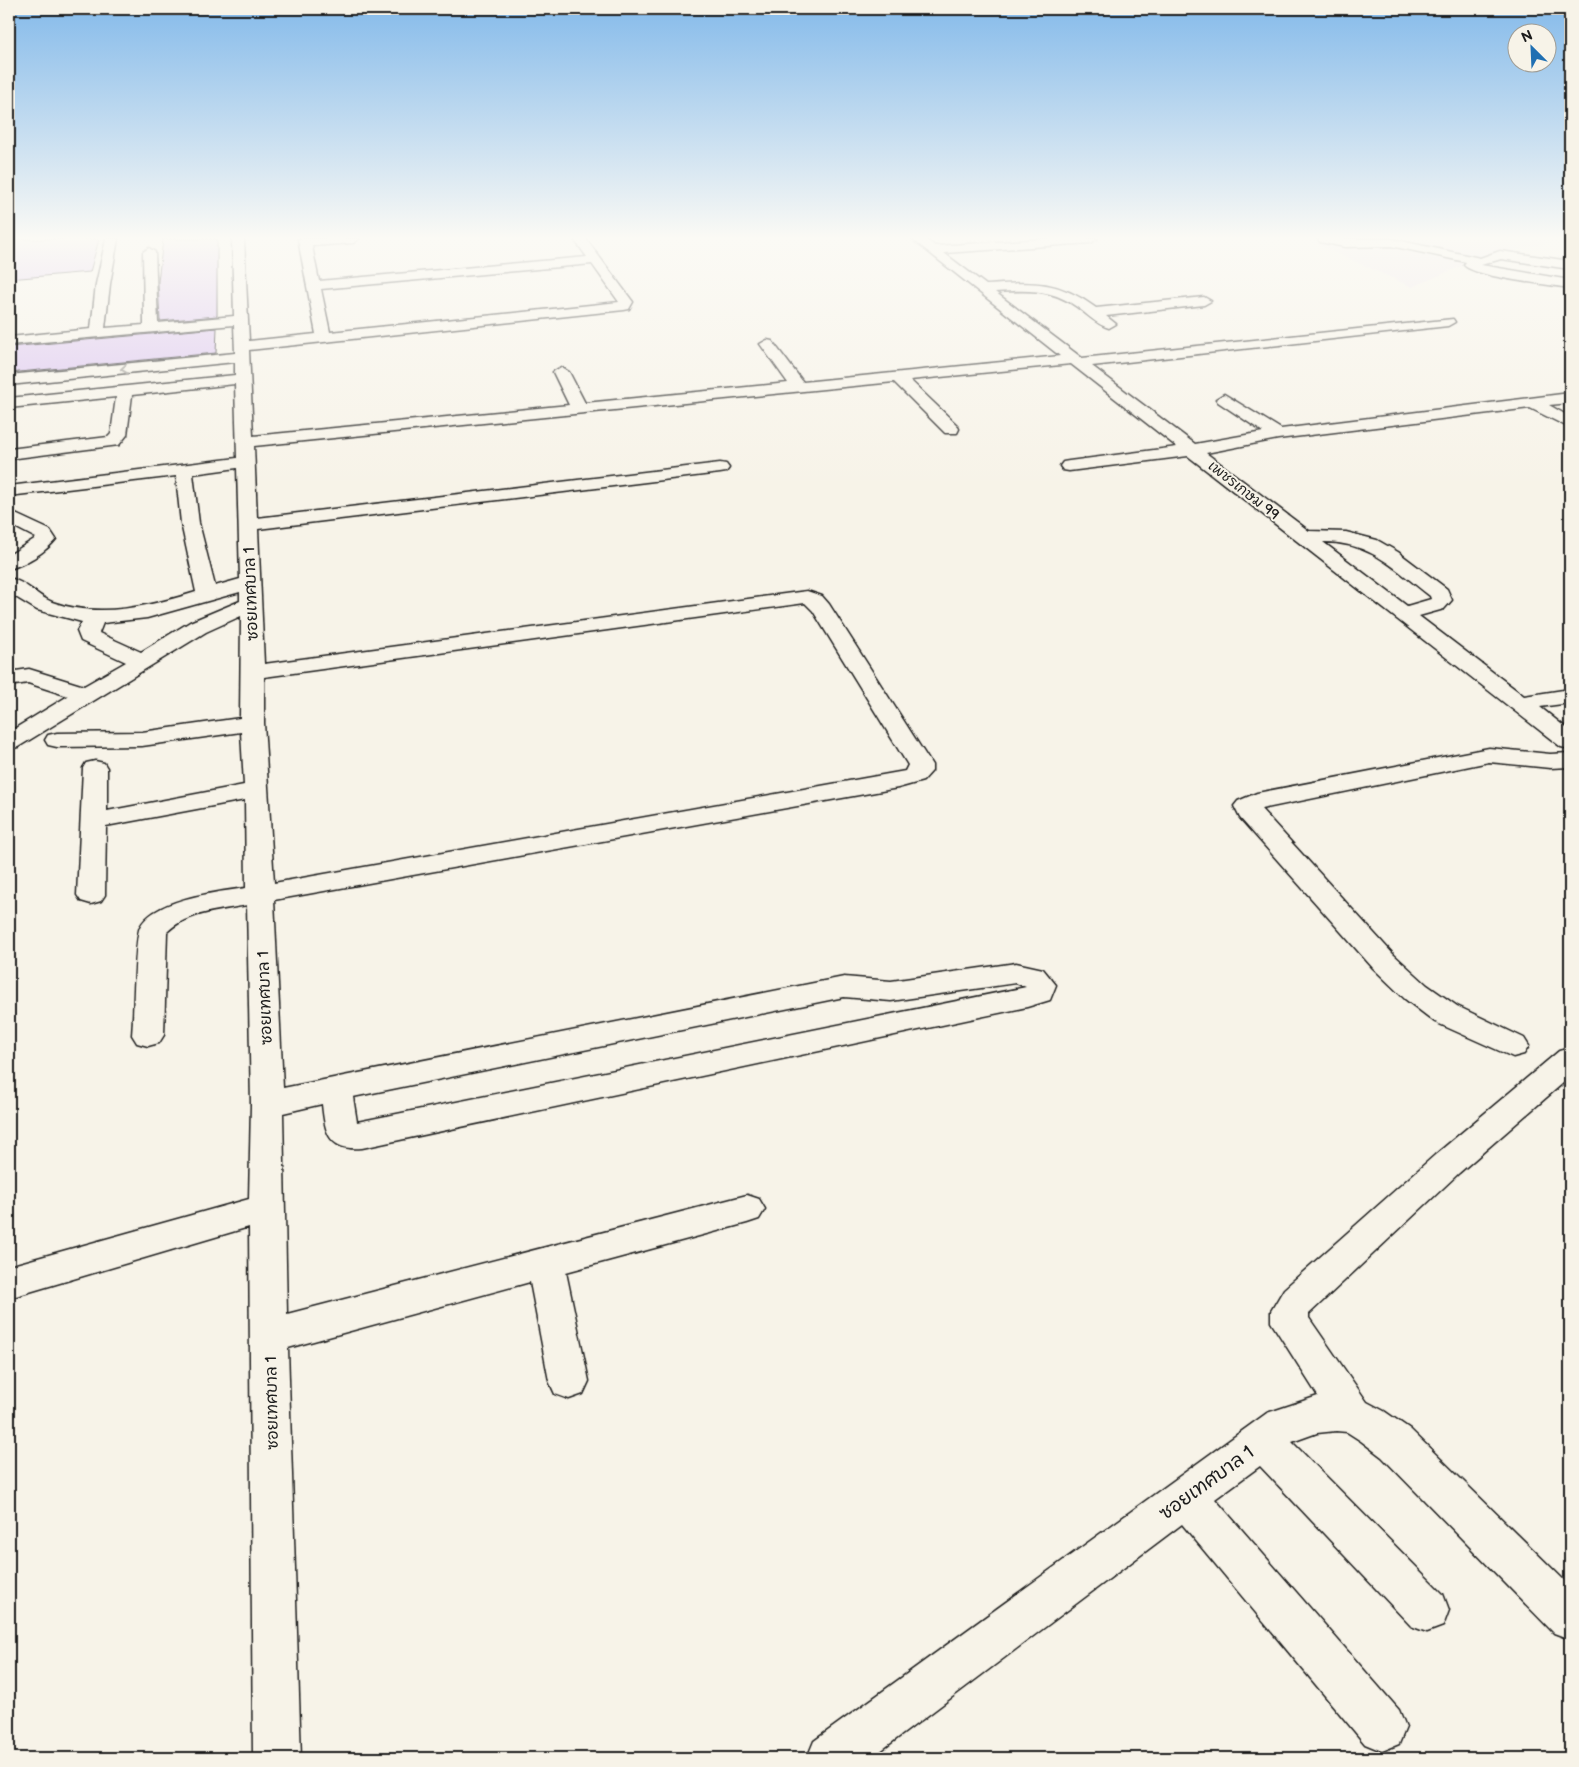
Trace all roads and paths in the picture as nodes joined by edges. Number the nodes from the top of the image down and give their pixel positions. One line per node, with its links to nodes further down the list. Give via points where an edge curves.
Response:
1 (99, 321): 11 (street)
2 (151, 321): 10 (street)
3 (240, 321): 15 (street, ซอยเทศบาล 1)
4 (321, 321): 12 (street)
5 (479, 321): 12 (street)
6 (1025, 321): 16 (street, เพชรเกษม 99)
7 (1105, 321): 9 (street)
8 (1448, 322): 16 (street)
9 (1109, 324)
10 (151, 327): 11 (street); 15 (street)
11 (98, 332): 13 (street)
12 (324, 338): 15 (street)
13 (9, 341)
14 (767, 344): 20 (street)
15 (241, 354): 19 (street, one-way to 19); 21 (street); 22 (street); 34 (street, ซอยเทศบาล 1)
16 (1077, 361): 18 (street); 33 (street, เพชรเกษม 99)
17 (561, 372): 27 (street)
18 (898, 377): 20 (street); 31 (street)
19 (9, 380)
20 (799, 386): 27 (street)
21 (125, 391): 26 (street); 35 (street, via 119,435 113,441)
22 (9, 393)
23 (1570, 398): 25 (street)
24 (1224, 399): 32 (street)
25 (1531, 402): 30 (street); 32 (street)
26 (9, 403)
27 (579, 408): 29 (street)
28 (430, 410): 29 (street, via 463,409)
29 (470, 419): 34 (street)
30 (1570, 423)
31 (951, 429)
32 (1278, 434): 33 (street)
33 (1192, 450): 36 (street); 43 (street, เพชรเกษม 99)
34 (245, 452): 38 (street); 41 (street, ซอยเทศบาล 1)
35 (9, 454)
36 (1069, 466)
37 (720, 468): 41 (street)
38 (184, 470): 39 (street); 47 (street, via 190,523)
39 (9, 491)
40 (9, 517): 42 (street)
41 (247, 525): 48 (street, ซอยเทศบาล 1)
42 (33, 529): 44 (street); 45 (street, via 46,539)
43 (1305, 536): 49 (street, เพชรเกษม 99); 49 (street, via 1359,540 1377,548 1440,593 1442,600 1436,605)
44 (9, 538)
45 (9, 563)
46 (9, 584): 50 (street, via 43,606 73,615)
47 (207, 594): 48 (street); 50 (street, via 156,610)
48 (250, 594): 51 (street); 52 (street, ซอยเทศบาล 1)
49 (1404, 613): 56 (street, เพชรเกษม 99)
50 (96, 617): 51 (street, via 88,631 89,636)
51 (142, 661): 54 (street)
52 (253, 672): 57 (street, ซอยเทศบาล 1); 65 (street, via 807,596 822,608 920,765 920,771 898,780)
53 (9, 678): 54 (street, via 30,676)
54 (85, 694): 59 (street)
55 (1570, 696): 56 (street)
56 (1521, 703): 60 (street, เพชรเกษม 99)
57 (252, 723): 58 (street, via 142,739); 63 (street, ซอยเทศบาล 1)
58 (57, 740)
59 (9, 742)
60 (1570, 742)
61 (1570, 760): 68 (street, via 1555,762 1490,755 1257,801 1247,806 1249,813 1382,961 1416,992 1446,1014)
62 (94, 768): 64 (street)
63 (257, 790): 64 (street); 65 (street, ซอยเทศบาล 1)
64 (93, 821): 66 (street)
65 (260, 894): 67 (street, via 176,912 159,920 154,929); 71 (street, ซอยเทศบาล 1)
66 (91, 895)
67 (148, 1035)
68 (1513, 1046)
69 (1570, 1059): 78 (street, via 1447,1164 1297,1300 1290,1311 1290,1322)
70 (336, 1090): 70 (street, via 844,987 891,991 1012,973 1028,974 1038,979 1041,985 1039,993 1027,997 362,1135 352,1136 341,1129); 71 (street)
71 (267, 1104): 72 (street, ซอยเทศบาล 1)
72 (266, 1208): 75 (street); 76 (street, ซอยเทศบาล 1)
73 (747, 1209): 74 (street)
74 (545, 1262): 76 (street); 77 (street)
75 (9, 1282)
76 (269, 1336): 84 (street, ซอยเทศบาล 1)
77 (569, 1381)
78 (1352, 1414): 79 (street, ซอยเทศบาล 1, via 1314,1414 1281,1426); 82 (street, via 1396,1443)
79 (1263, 1440): 80 (street, ซอยเทศบาล 1); 81 (street)
80 (1186, 1496): 83 (street); 85 (street, ซอยเทศบาล 1)
81 (1428, 1610)
82 (1570, 1617)
83 (1382, 1727)
84 (277, 1758)
85 (831, 1758)

